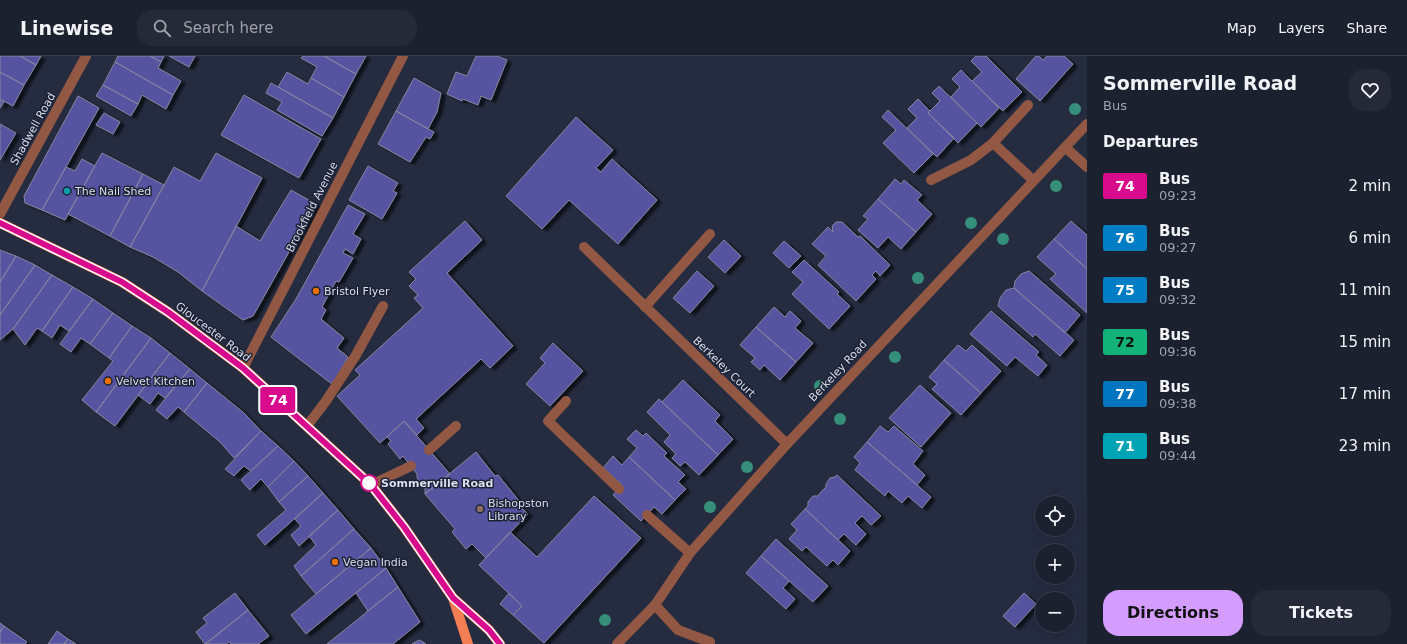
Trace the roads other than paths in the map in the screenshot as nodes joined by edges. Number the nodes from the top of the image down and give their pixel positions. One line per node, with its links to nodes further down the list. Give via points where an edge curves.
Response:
1 (86, 56): 10 (street, Shadwell Road)
2 (402, 56): 16 (street, Brookfield Avenue)
3 (1028, 105): 5 (street)
4 (1087, 124): 6 (street, Berkeley Road)
5 (993, 143): 8 (street, via 971,160); 9 (street)
6 (1065, 147): 7 (street); 9 (street, Berkeley Road)
7 (1087, 167)
8 (931, 180)
9 (1032, 180): 20 (street, Berkeley Road)
10 (0, 214)
11 (0, 223): 16 (main road, Gloucester Road, via 122,282 168,312)
12 (710, 234): 15 (street)
13 (584, 247): 15 (street, Berkeley Court)
14 (383, 306): 18 (street, via 356,355)
15 (646, 307): 20 (street, Berkeley Court)
16 (243, 368): 18 (main road, Gloucester Road)
17 (566, 401): 24 (street, via 548,421)
18 (307, 426): 23 (main road, Gloucester Road)
19 (456, 426): 21 (street)
20 (786, 444): 26 (street, Berkeley Road)
21 (429, 450)
22 (410, 466): 23 (street)
23 (371, 485): 27 (main road, Gloucester Road, via 404,527)
24 (619, 489)
25 (647, 515): 26 (street)
26 (690, 553): 28 (street, Berkeley Road)
27 (453, 598): 29 (main road, Gloucester Road); 30 (main road, Gloucester Road, via 489,630)
28 (655, 605): 31 (street, Berkeley Road); 32 (street, via 678,630)
29 (468, 644)
30 (500, 644)
31 (617, 644)
32 (710, 644)

